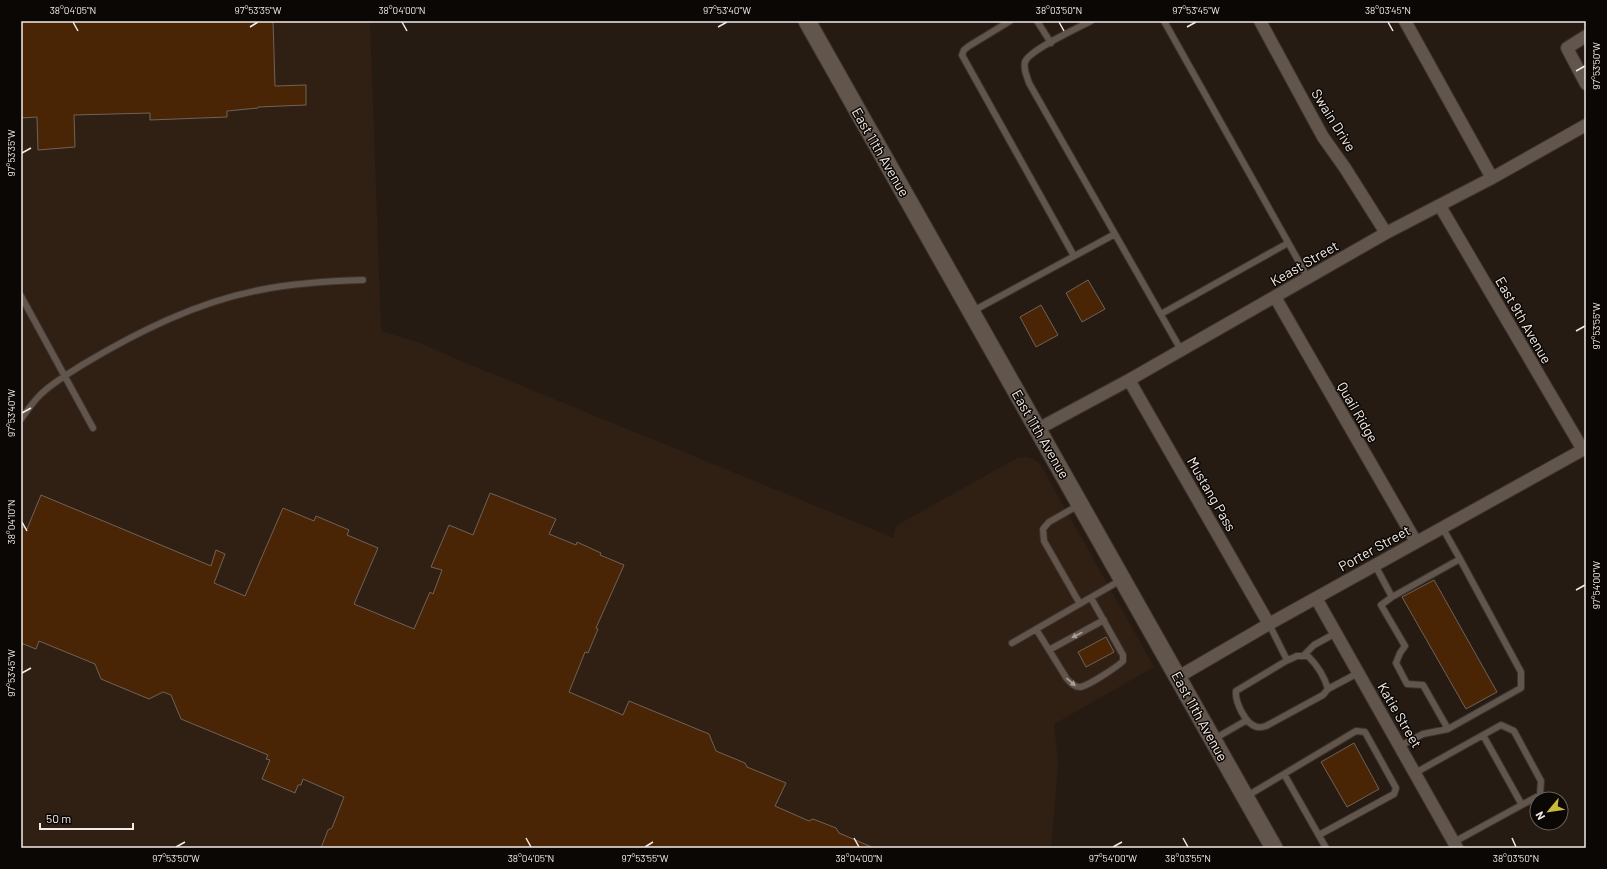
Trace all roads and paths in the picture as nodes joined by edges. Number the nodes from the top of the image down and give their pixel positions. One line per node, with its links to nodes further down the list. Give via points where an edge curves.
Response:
1 (807, 21): 22 (street, East 11th Avenue)
2 (1010, 21): 17 (lane, via 964,50 962,55)
3 (1037, 21): 9 (lane)
4 (1091, 21): 9 (lane)
5 (1164, 21): 16 (lane)
6 (1260, 21): 14 (street, Swain Drive, via 1323,137)
7 (1405, 21): 12 (street)
8 (1586, 36): 10 (street, via 1567,48)
9 (1050, 43): 15 (lane, via 1029,56 1024,71)
10 (1586, 84)
11 (1586, 125): 12 (street, Keast Street)
12 (1492, 178): 13 (street, Keast Street)
13 (1440, 206): 14 (street, Keast Street); 30 (street, East 9th Avenue)
14 (1386, 233): 18 (street, Keast Street)
15 (1115, 234): 17 (lane); 23 (lane)
16 (1288, 243): 18 (lane); 23 (lane)
17 (1074, 256): 22 (lane)
18 (1308, 278): 21 (street, Keast Street)
19 (363, 280): 25 (lane, via 295,284 226,298 190,310 117,344)
20 (21, 296): 25 (lane)
21 (1275, 297): 24 (street, Keast Street); 33 (street, Quail Ridge)
22 (972, 312): 29 (street, East 11th Avenue)
23 (1161, 314): 24 (lane)
24 (1182, 350): 26 (street, Keast Street)
25 (64, 377): 27 (lane, via 41,394); 28 (lane)
26 (1129, 380): 29 (street, Keast Street); 42 (street, Mustang Pass)
27 (21, 418)
28 (93, 428)
29 (1038, 429): 31 (street, East 11th Avenue)
30 (1584, 449): 32 (street, Porter Street)
31 (1080, 504): 36 (street, East 11th Avenue); 40 (lane, via 1043,529 1044,541)
32 (1442, 528): 33 (street, Porter Street); 34 (lane)
33 (1416, 542): 35 (street, Porter Street)
34 (1460, 559): 37 (lane); 53 (lane, via 1521,672 1521,688)
35 (1375, 565): 37 (lane); 39 (street, Porter Street)
36 (1123, 579): 38 (lane); 50 (street, East 11th Avenue)
37 (1392, 597): 53 (lane, via 1381,605 1406,646 1400,652 1396,663 1407,684 1423,685)
38 (1091, 598): 40 (lane); 41 (lane)
39 (1316, 598): 42 (street, Porter Street); 44 (street, Katie Street)
40 (1080, 604): 43 (lane)
41 (1104, 620): 46 (lane, one-way to 46); 46 (lane, one-way to 41, via 1067,679 1079,687 1119,666 1123,661 1123,655)
42 (1269, 624): 48 (lane); 50 (street, Porter Street)
43 (1036, 629): 45 (lane); 46 (lane)
44 (1336, 633): 47 (lane, via 1314,645); 49 (street, Katie Street)
45 (1012, 643)
46 (1049, 650)
47 (1303, 656): 48 (lane); 51 (lane, via 1308,656 1317,664)
48 (1287, 660): 52 (lane, via 1236,691 1236,699)
49 (1358, 673): 51 (lane); 56 (street, Katie Street)
50 (1178, 677): 55 (street, East 11th Avenue)
51 (1328, 689): 52 (lane, via 1323,695 1266,726 1258,728)
52 (1247, 720): 55 (lane)
53 (1448, 730): 56 (lane, via 1423,734)
54 (1483, 735): 57 (lane); 60 (lane); 60 (lane, via 1501,725 1514,731 1541,782 1540,795)
55 (1213, 740): 59 (street, East 11th Avenue)
56 (1400, 746): 57 (street, Katie Street)
57 (1415, 773): 62 (street, Katie Street)
58 (1284, 774): 59 (lane); 61 (lane); 61 (lane, via 1356,731 1365,732 1396,788 1394,794)
59 (1245, 797): 63 (street, East 11th Avenue)
60 (1522, 805): 62 (lane)
61 (1319, 835): 64 (lane)
62 (1456, 845)
63 (1274, 848)
64 (1326, 848)

